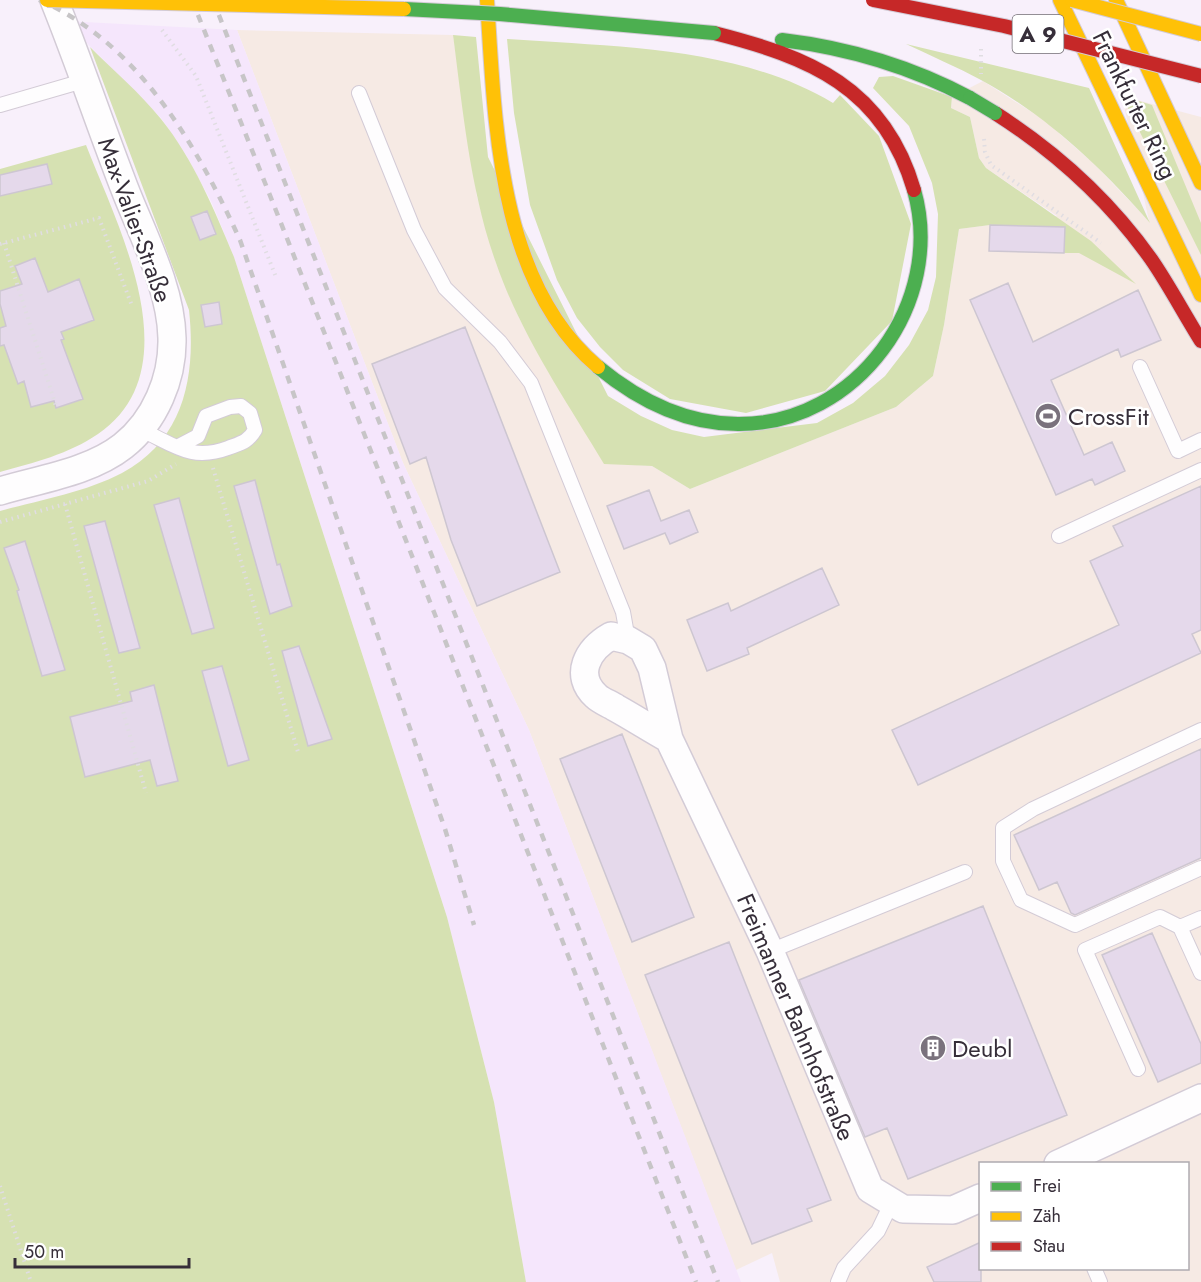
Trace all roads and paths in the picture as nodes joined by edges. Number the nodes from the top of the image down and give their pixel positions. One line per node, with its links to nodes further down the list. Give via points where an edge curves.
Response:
1 (47, 0): 9 (main road, bridge, via 500,14)
2 (54, 0): 12 (street, Max-Valier-Straße)
3 (487, 0): 9 (main road, via 498,142 512,215 536,282 560,324 601,372 651,405 691,419 739,425 796,415 820,404 856,380 893,338 918,276 919,215 900,153 867,106 847,88 811,64)
4 (873, 0): 11 (main road, A 9, bridge, via 1004,26)
5 (1060, 0): 18 (main road, Frankfurter Ring)
6 (1072, 0): 10 (main road, A 9, bridge)
7 (1116, 0): 15 (main road, Frankfurter Ring)
8 (162, 29): 17 (path, via 196,76)
9 (714, 33): 20 (main road, bridge, via 819,45 890,62 995,112 1052,154 1119,218 1151,259)
10 (1201, 34)
11 (1201, 76)
12 (83, 81): 14 (lane); 23 (street, Max-Valier-Straße, via 168,311 172,338 170,369 160,399)
13 (359, 93): 33 (lane, via 410,220 445,288 500,342 531,383 623,612)
14 (0, 105)
15 (1201, 183)
16 (2, 244): 19 (path, via 99,218); 22 (path)
17 (276, 277)
18 (1201, 295)
19 (132, 306)
20 (1201, 341)
21 (1140, 367): 24 (lane, via 1178,451)
22 (56, 406)
23 (139, 429): 25 (lane); 29 (street, Max-Valier-Straße, via 101,460)
24 (1201, 440)
25 (177, 447): 26 (lane); 27 (lane, via 198,436 206,416 216,410 241,406 250,413 255,430 248,441)
26 (192, 454): 27 (lane); 30 (path, via 148,481)
27 (209, 455): 36 (path)
28 (1201, 470): 32 (lane)
29 (0, 491)
30 (65, 504): 31 (path); 37 (path)
31 (0, 522)
32 (1059, 536)
33 (627, 640): 35 (street, Freimanner Bahnhofstraße, via 643,649 652,668); 35 (street, via 611,636 596,644 586,664 587,685 597,698)
34 (1201, 730): 38 (lane, via 1033,809 1003,828 1003,861 1021,900 1075,925)
35 (669, 739): 42 (street, Freimanner Bahnhofstraße)
36 (298, 752)
37 (146, 793)
38 (1201, 868)
39 (965, 872): 42 (lane)
40 (1201, 918): 41 (lane)
41 (1180, 927): 43 (lane); 44 (lane, via 1160,917 1085,950)
42 (770, 951): 49 (street, Freimanner Bahnhofstraße, via 870,1189)
43 (1201, 974)
44 (1138, 1069)
45 (1201, 1098): 46 (street)
46 (1062, 1162)
47 (0, 1186): 50 (path)
48 (979, 1199): 49 (street, Freimanner Bahnhofstraße, via 953,1210 903,1209)
49 (892, 1202): 51 (lane, via 878,1231 844,1268)
50 (30, 1282)
51 (838, 1282)

